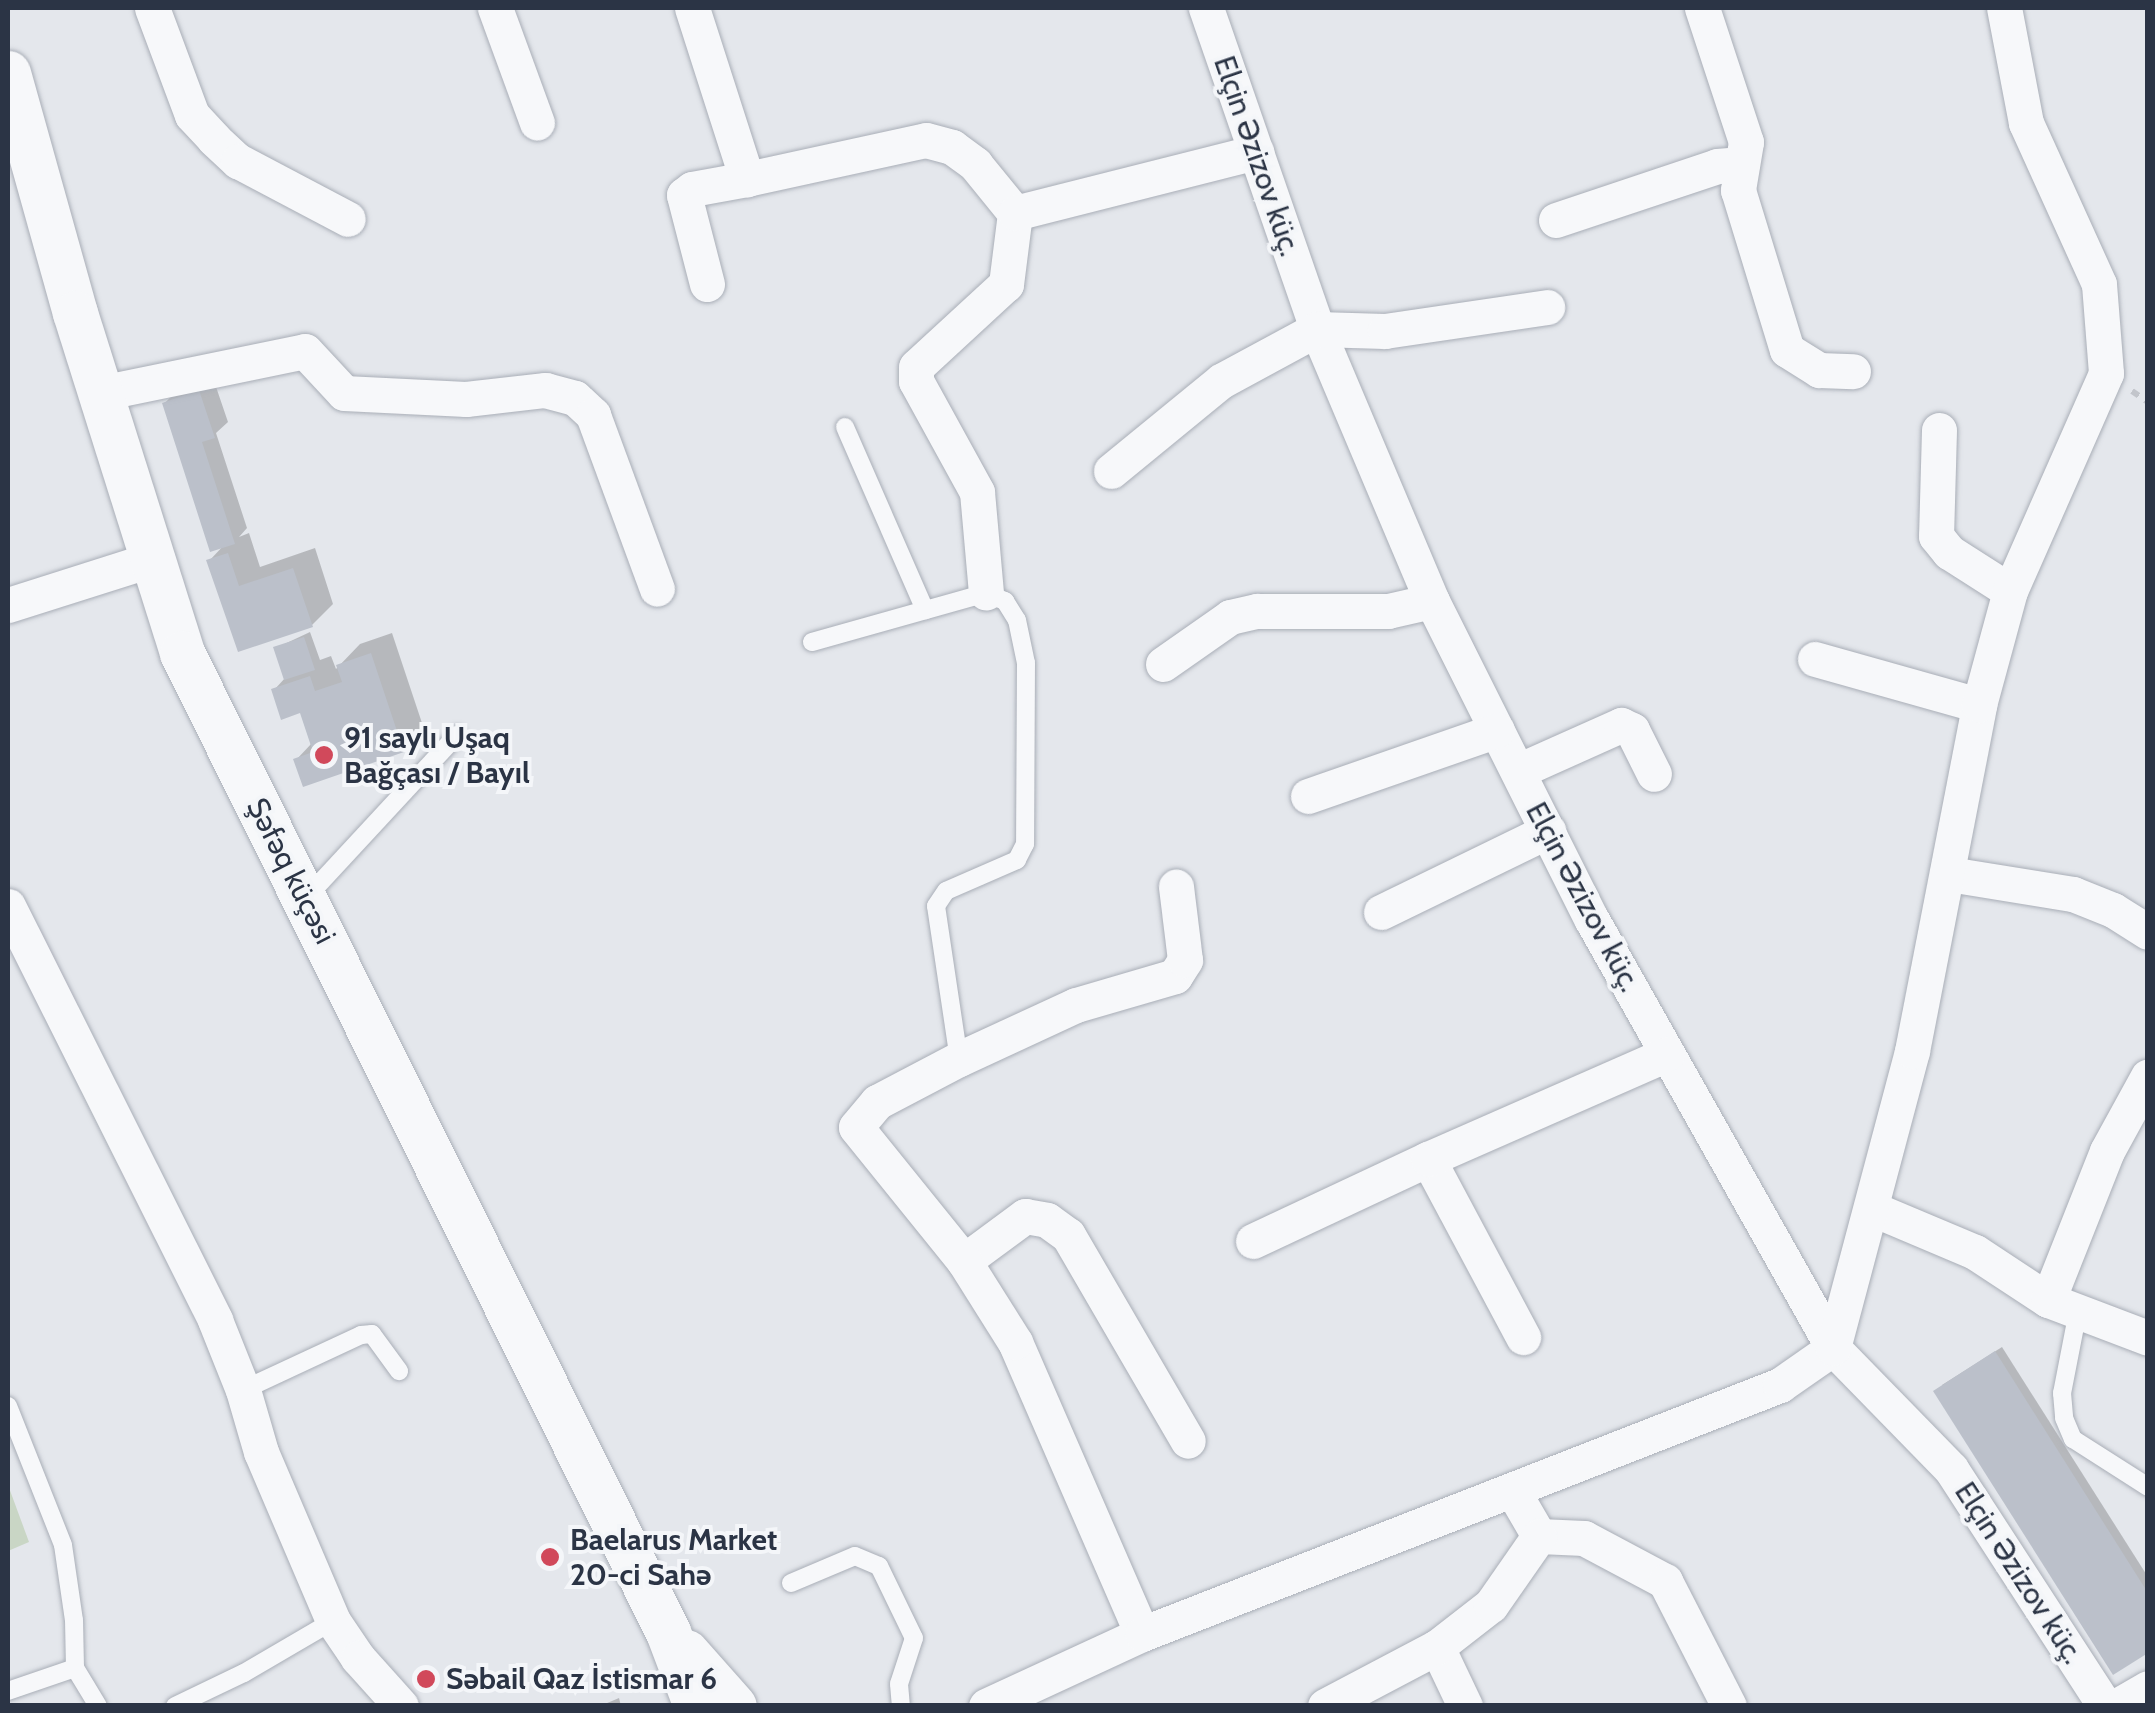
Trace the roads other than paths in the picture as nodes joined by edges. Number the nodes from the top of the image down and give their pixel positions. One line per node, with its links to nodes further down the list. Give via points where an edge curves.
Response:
1 (152, 8): 13 (street, via 192,114 214,139 238,161)
2 (496, 8): 8 (street)
3 (692, 8): 11 (street)
4 (1206, 8): 9 (street, Elçin Əzizov küç.)
5 (1702, 8): 10 (street, via 1746,142)
6 (2004, 8): 25 (street, via 2026,123 2099,284 2106,372)
7 (8, 73): 19 (street, Şəfəq küçəsi)
8 (536, 123)
9 (1256, 152): 12 (street); 17 (street, Elçin Əzizov küç.)
10 (1742, 164): 14 (street, via 1717,166); 18 (street, via 1738,190 1787,350 1820,370)
11 (747, 179): 12 (street, via 926,140 952,147 975,164); 15 (street, via 684,195)
12 (1014, 213): 26 (street, via 1006,284 916,367 916,381 977,492)
13 (348, 219)
14 (1556, 220)
15 (706, 284)
16 (1547, 307): 17 (street, via 1385,331)
17 (1318, 329): 22 (street, via 1220,381); 27 (street, Elçin Əzizov küç.)
18 (1853, 371)
19 (101, 393): 23 (street, Şəfəq küçəsi); 24 (street, via 305,351 344,393 466,399 545,390 575,398 593,415)
20 (846, 427): 29 (lane)
21 (1939, 430): 25 (street, via 1936,536 1949,552)
22 (1111, 471)
23 (153, 559): 28 (street); 42 (street, Şəfəq küçəsi, via 182,653)
24 (658, 589)
25 (2010, 590): 33 (street)
26 (986, 592): 29 (lane); 47 (lane, via 1006,602 1017,620 1026,664 1025,844 1017,860 946,891 936,906)
27 (1432, 601): 32 (street, via 1388,611 1230,617); 34 (street, Elçin Əzizov küç.)
28 (8, 605)
29 (925, 610): 30 (lane)
30 (812, 642)
31 (1815, 659): 33 (street)
32 (1163, 664)
33 (1979, 704): 40 (street)
34 (1497, 730): 36 (street, Elçin Əzizov küç.); 38 (street)
35 (457, 735): 42 (lane)
36 (1518, 771): 37 (street, via 1621,725 1632,730); 39 (street, Elçin Əzizov küç.)
37 (1654, 774)
38 (1308, 796)
39 (1548, 831): 44 (street); 46 (street, Elçin Əzizov küç.)
40 (1949, 874): 45 (street, via 2072,894); 50 (street)
41 (1176, 887): 47 (street, via 1186,960 1175,976 1076,1005)
42 (305, 899): 66 (street, Şəfəq küçəsi)
43 (8, 906): 58 (street, via 215,1320)
44 (1381, 912)
45 (2148, 932)
46 (1668, 1054): 49 (street); 56 (street, Elçin Əzizov küç.)
47 (958, 1059): 52 (street, via 877,1102 856,1127)
48 (2148, 1076): 53 (street, via 2107,1151)
49 (1428, 1159): 51 (street); 54 (street)
50 (1873, 1208): 53 (street, via 1975,1252); 56 (street)
51 (1253, 1242)
52 (964, 1261): 60 (street, via 1025,1216 1047,1220 1068,1235); 67 (street, via 1014,1342)
53 (2064, 1306): 55 (street); 61 (lane, via 2062,1394 2073,1439)
54 (1523, 1337)
55 (2148, 1338)
56 (1833, 1348): 62 (street, via 1780,1385); 82 (street, Elçin Əzizov küç., via 1952,1469)
57 (398, 1371): 58 (lane, via 372,1334 361,1335)
58 (243, 1390): 65 (street, via 261,1452)
59 (8, 1406): 69 (lane, via 63,1545)
60 (1188, 1441)
61 (2148, 1487)
62 (1514, 1492): 63 (street); 67 (street)
63 (1539, 1536): 68 (street, via 1491,1604); 81 (street, via 1584,1538 1665,1581)
64 (792, 1583): 77 (lane, via 855,1556 879,1566 914,1638 900,1684)
65 (334, 1621): 73 (lane); 74 (street)
66 (668, 1632): 75 (street); 76 (street)
67 (1142, 1634): 78 (street)
68 (1437, 1648): 79 (street); 80 (street)
69 (75, 1668): 71 (lane); 72 (lane)
70 (2148, 1688): 83 (street)
71 (8, 1692)
72 (98, 1706)
73 (176, 1706)
74 (401, 1706)
75 (696, 1706)
76 (734, 1706)
77 (901, 1706)
78 (986, 1706)
79 (1325, 1706)
80 (1465, 1706)
81 (1729, 1706)
82 (2105, 1706)
83 (2117, 1706)

